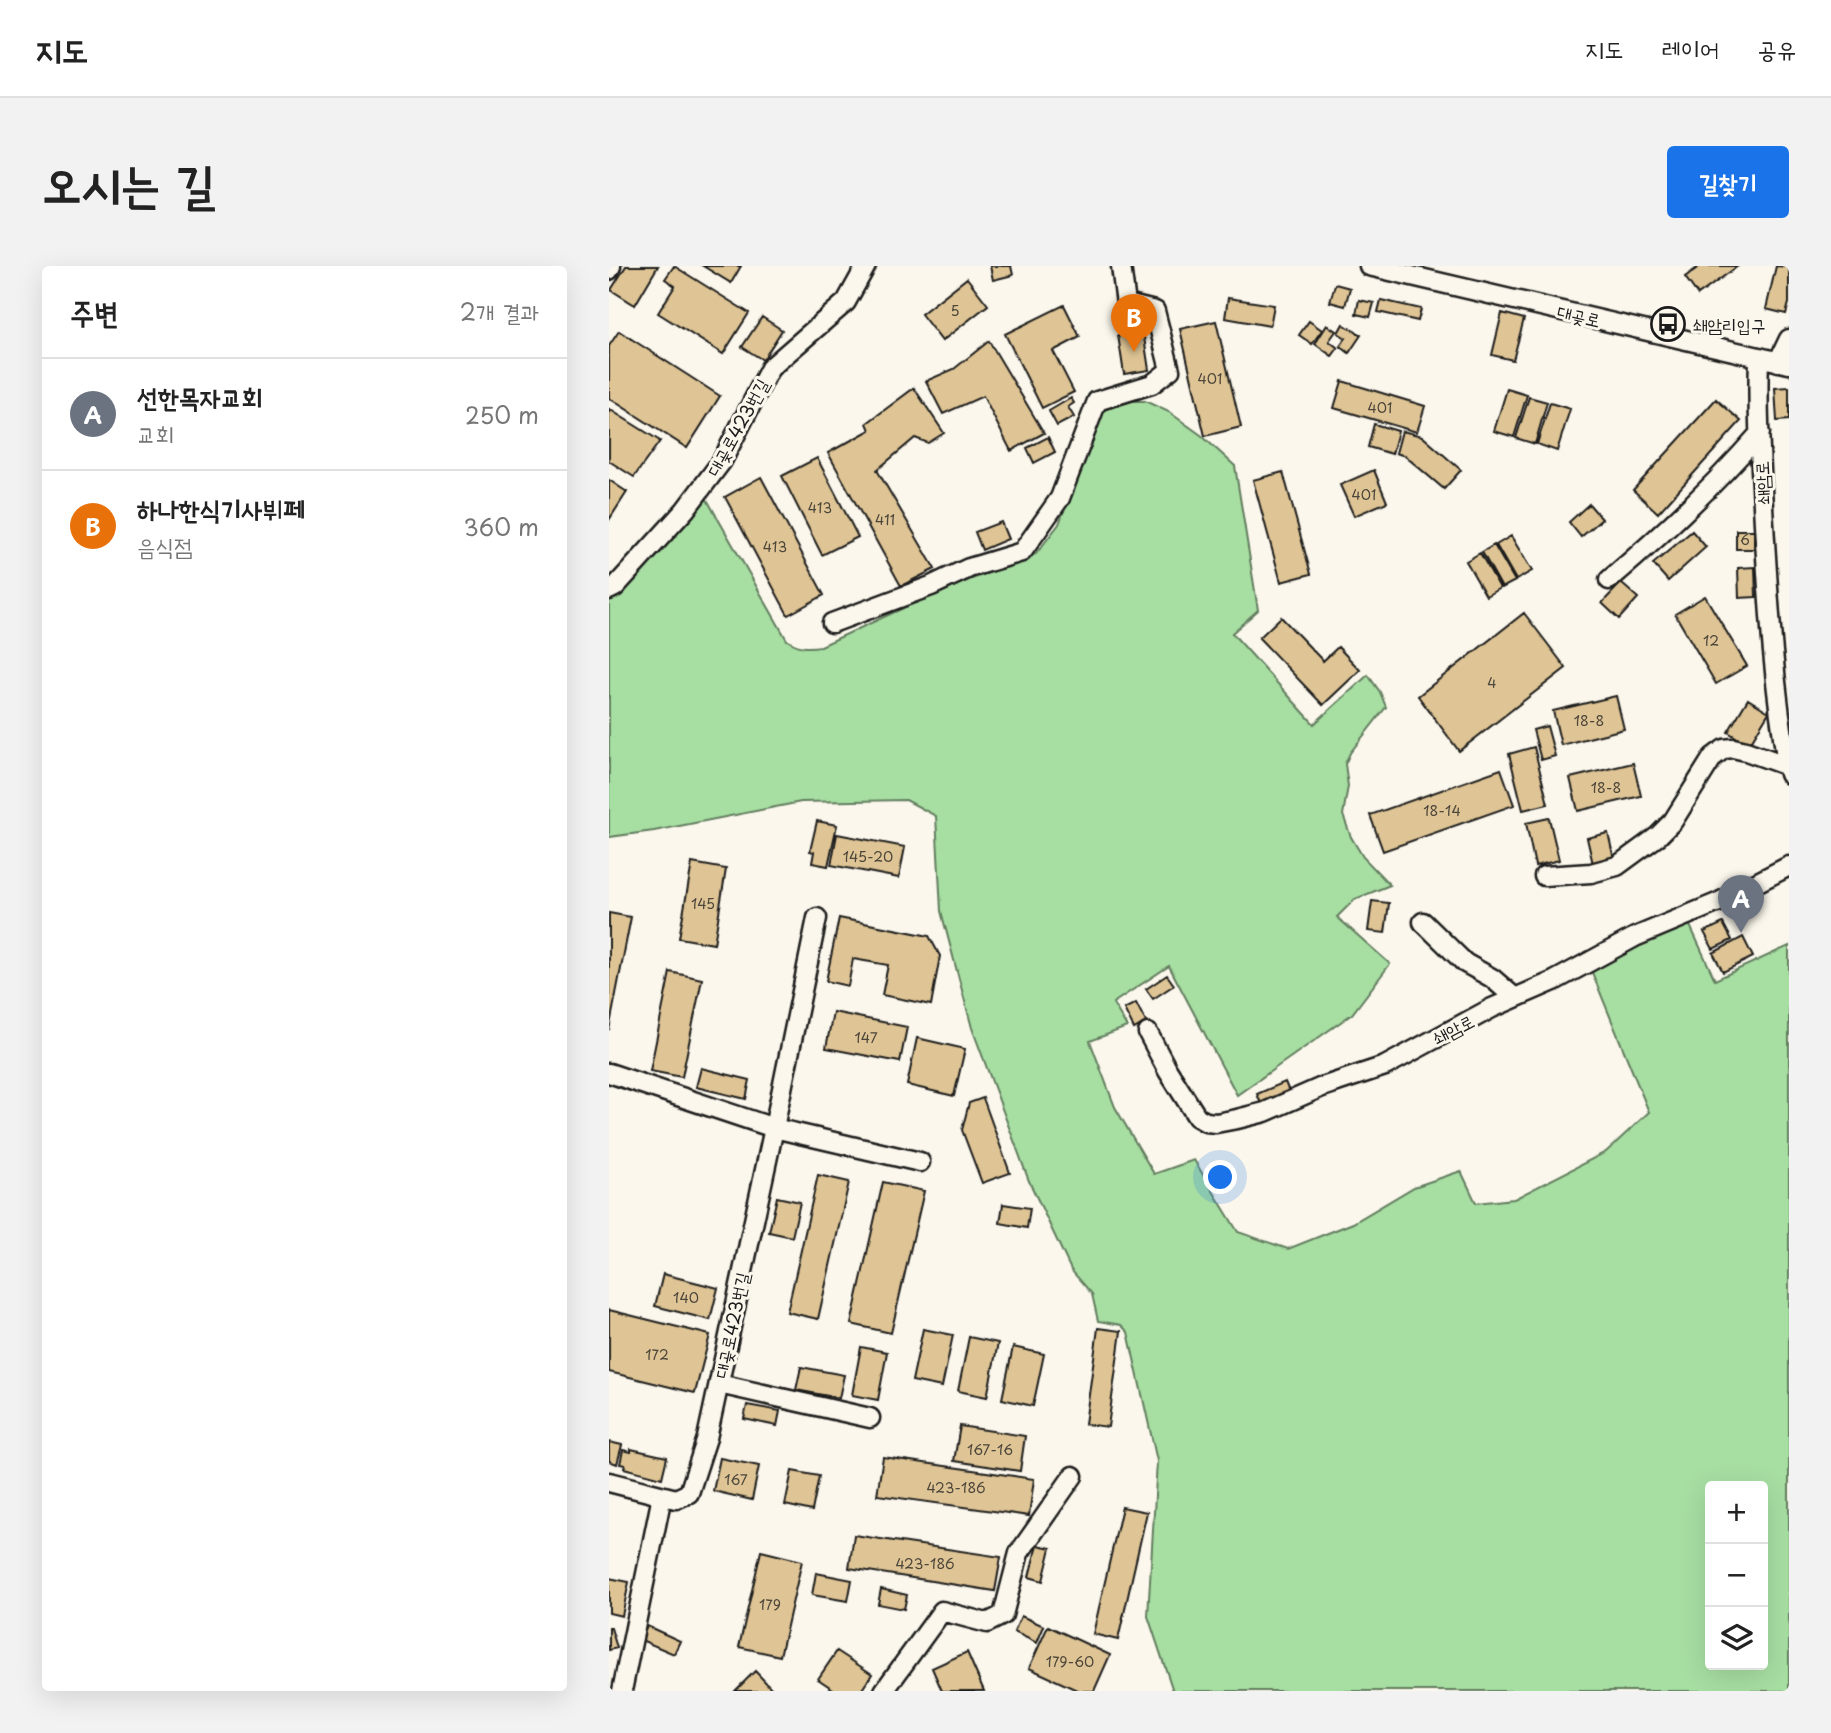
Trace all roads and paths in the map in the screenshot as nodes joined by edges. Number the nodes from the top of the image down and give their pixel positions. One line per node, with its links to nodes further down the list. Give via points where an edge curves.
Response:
1 (866, 266): 9 (street, 대곶로423번길, via 846,302 770,368 722,461 685,510)
2 (1121, 266): 10 (street, via 1126,304 1155,310 1170,370 1152,384 1097,401 1060,498 1022,552 969,568)
3 (1369, 266): 5 (street, 대곶로)
4 (1789, 339): 6 (street)
5 (1759, 358): 6 (street, 대곶로); 7 (street, 쇄암로)
6 (1784, 363)
7 (1760, 433): 8 (street, via 1704,494); 11 (street, 쇄암로, via 1772,657)
8 (1609, 580)
9 (609, 590)
10 (832, 623)
11 (1788, 770): 13 (street, via 1746,751 1724,749 1713,757 1673,821 1616,866)
12 (1789, 866): 16 (street, 쇄암로)
13 (1544, 876)
14 (817, 918): 19 (street, 대곶로423번길)
15 (1423, 922): 16 (street, via 1465,963)
16 (1515, 998): 17 (street, 쇄암로, via 1385,1066 1265,1112 1216,1123 1198,1117 1187,1104)
17 (1148, 1033)
18 (609, 1073): 19 (street)
19 (774, 1128): 20 (street); 21 (street, 대곶로423번길)
20 (920, 1162)
21 (719, 1384): 22 (street); 25 (street, 대곶로423번길, via 689,1493 675,1499)
22 (870, 1418)
23 (1073, 1476): 27 (street, via 1019,1553 1003,1615 987,1623 942,1611)
24 (609, 1482): 25 (street)
25 (662, 1496): 26 (street)
26 (622, 1691)
27 (884, 1691)

